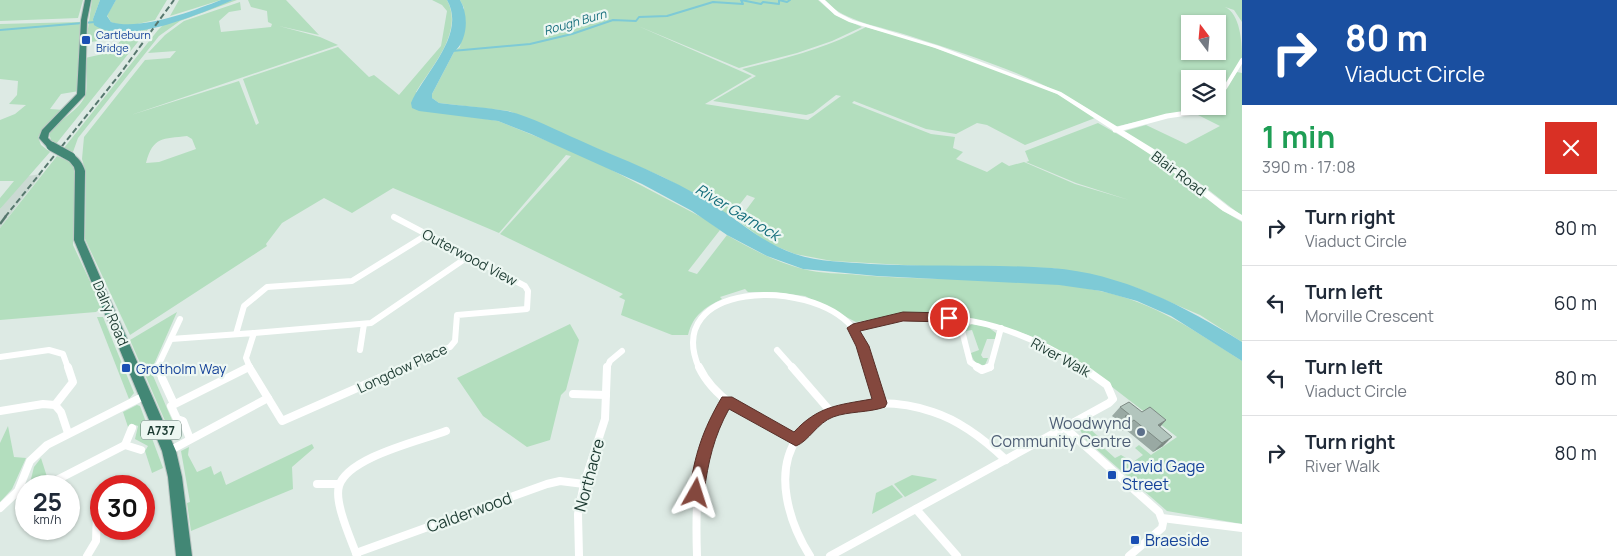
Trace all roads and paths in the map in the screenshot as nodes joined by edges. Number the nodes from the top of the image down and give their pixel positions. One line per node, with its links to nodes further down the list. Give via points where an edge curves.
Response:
1 (88, 0): 26 (highway, Dalry Road / A737, bridge, via 82,95 45,132 43,138 77,163 80,171 80,240)
2 (822, 0): 6 (street, Blair Road, via 843,17 1048,88 1080,105)
3 (1242, 60): 4 (street)
4 (1226, 85)
5 (1181, 114): 6 (street)
6 (1115, 130): 8 (street, Blair Road, via 1180,171)
7 (394, 217): 9 (street, Outerwood View)
8 (1242, 218)
9 (428, 234): 10 (street, Outerwood View); 18 (street, via 352,281 268,287 244,306)
10 (469, 256): 11 (street, Outerwood View, via 527,288); 14 (street, via 371,323)
11 (527, 309): 28 (street, Longdow Place, via 457,315 455,340 450,347 282,422)
12 (180, 319): 19 (street)
13 (959, 319): 15 (street, River Walk, via 903,316); 16 (street, River Walk); 16 (street, via 970,362 979,369 990,368)
14 (364, 324): 17 (street); 20 (street)
15 (853, 328): 29 (street, via 826,307 800,297 750,295 721,304 701,318 695,328 693,346 706,379); 30 (street)
16 (1001, 328): 35 (street, River Walk, via 1034,340 1074,362 1105,384 1113,396 1109,403)
17 (254, 333): 18 (street); 24 (street, via 246,358)
18 (236, 334): 19 (street)
19 (170, 339): 32 (street, via 158,364)
20 (360, 350)
21 (777, 350): 34 (street)
22 (622, 351): 27 (street, Northacre, via 608,365)
23 (0, 357): 31 (street, via 49,350 63,354 74,379)
24 (248, 367): 28 (street); 32 (street)
25 (573, 394): 27 (street)
26 (146, 395): 38 (street); 43 (highway, Dalry Road / A737)
27 (606, 395): 49 (street, Northacre, via 605,419)
28 (268, 398): 39 (street)
29 (727, 401): 40 (street); 60 (street, via 708,435 699,467)
30 (880, 403): 34 (street); 44 (street, via 934,412 973,433)
31 (55, 405): 33 (street); 38 (street)
32 (173, 405): 39 (street, via 177,419 182,421)
33 (0, 411)
34 (831, 412): 40 (street, via 812,422)
35 (1064, 427): 44 (street); 53 (street, via 1155,507)
36 (132, 428): 41 (street)
37 (446, 431): 48 (street, via 364,462)
38 (68, 433): 45 (street, via 47,445 30,461)
39 (190, 439): 43 (street)
40 (796, 440): 61 (street, via 787,465 786,494 793,525)
41 (125, 445): 42 (street); 46 (street)
42 (141, 450)
43 (169, 451): 58 (highway, Dalry Road / A737)
44 (1006, 460): 52 (street)
45 (26, 475)
46 (67, 475)
47 (317, 484): 48 (street)
48 (339, 484): 56 (street, via 341,506)
49 (584, 484): 56 (street, Calderwood, via 560,481 547,484); 59 (street, Northacre, via 578,514)
50 (15, 496): 51 (street)
51 (0, 508)
52 (916, 509): 62 (street); 63 (street)
53 (1162, 518): 54 (street); 64 (street, via 1162,528)
54 (1242, 528)
55 (97, 540): 57 (street)
56 (356, 555)
57 (87, 556)
58 (184, 556)
59 (579, 556)
60 (697, 556)
61 (810, 556)
62 (830, 556)
63 (957, 556)
64 (1129, 556)

